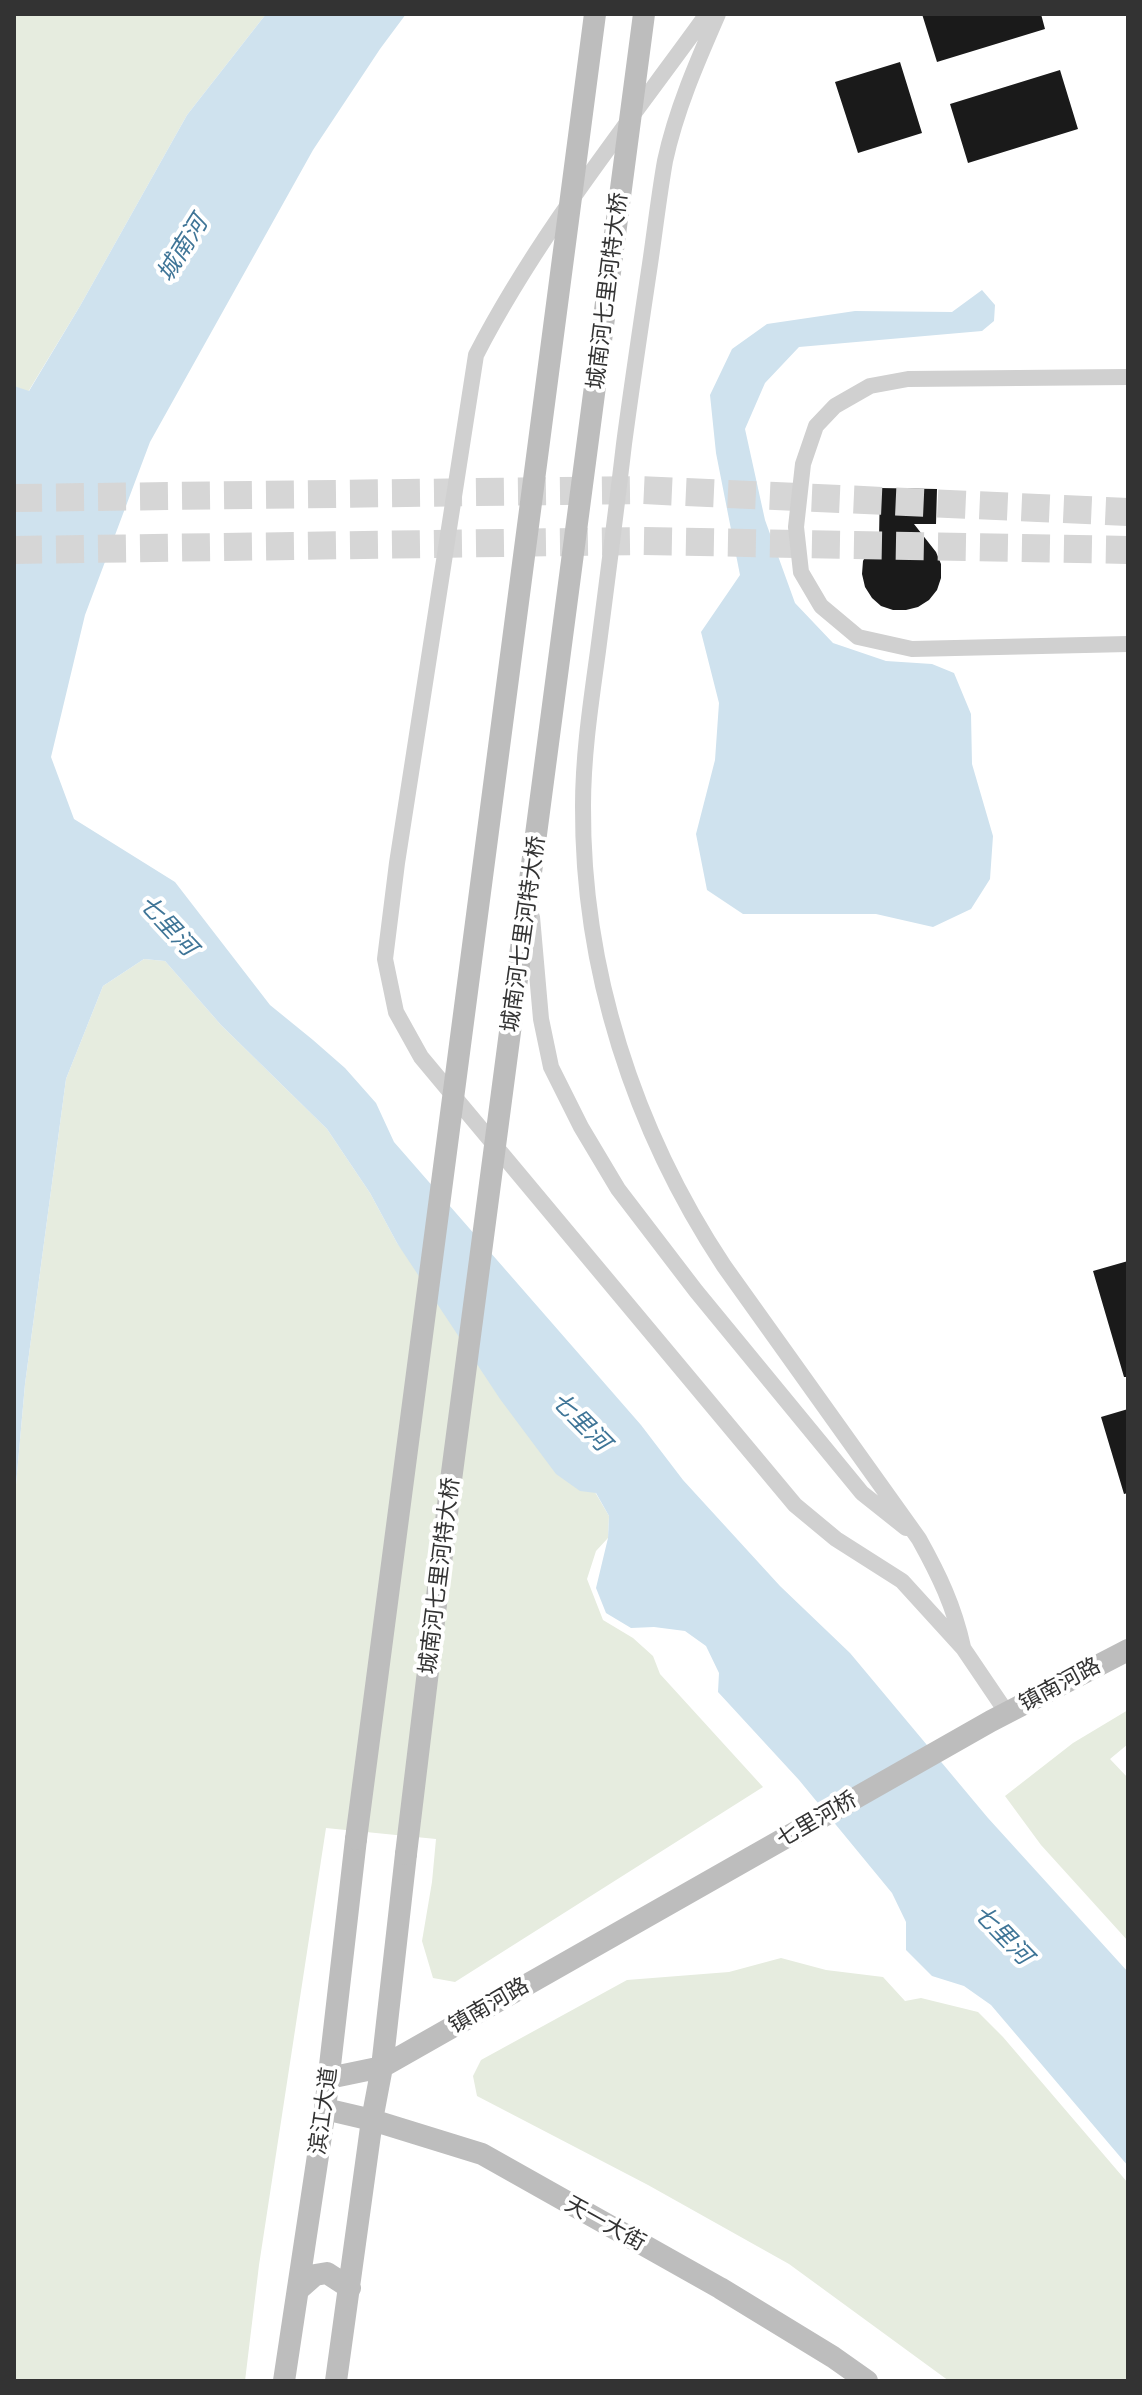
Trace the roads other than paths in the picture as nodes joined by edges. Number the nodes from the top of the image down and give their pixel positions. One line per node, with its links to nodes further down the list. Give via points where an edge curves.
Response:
1 (595, 14): 14 (main road, 滨江大道, bridge)
2 (644, 14): 7 (main road, 城南河七里河特大桥, bridge)
3 (707, 14): 9 (street, via 538,248 476,355 385,959 396,1012 421,1057 795,1505 902,1581)
4 (718, 14): 8 (street, via 682,102 666,160 652,252 587,732 587,892 620,1050 665,1165 724,1266)
5 (1128, 377): 6 (street, via 908,379 870,386 835,406 816,426 803,464 796,527 801,572 821,606 858,637 912,649)
6 (1128, 644)
7 (530, 890): 8 (street, bridge, via 541,1019 551,1067 618,1189 862,1493); 13 (main road, 城南河七里河特大桥, bridge, via 451,1480)
8 (919, 1539): 9 (street, via 956,1614)
9 (963, 1648): 11 (street)
10 (1128, 1650): 11 (main road, 镇南河路)
11 (999, 1717): 12 (main road, 七里河桥)
12 (643, 1918): 13 (main road, 镇南河路)
13 (382, 2067): 14 (main road, 镇南河路); 16 (main road)
14 (329, 2078): 15 (main road, 滨江大道)
15 (325, 2109): 16 (main road, 天一大街); 18 (main road, 滨江大道)
16 (372, 2120): 17 (main road); 21 (main road, 天一大街, via 482,2154 720,2288)
17 (350, 2288): 18 (main road, via 327,2273 315,2275); 20 (main road)
18 (298, 2290): 19 (main road, 滨江大道)
19 (284, 2381)
20 (336, 2381)
21 (867, 2381)

